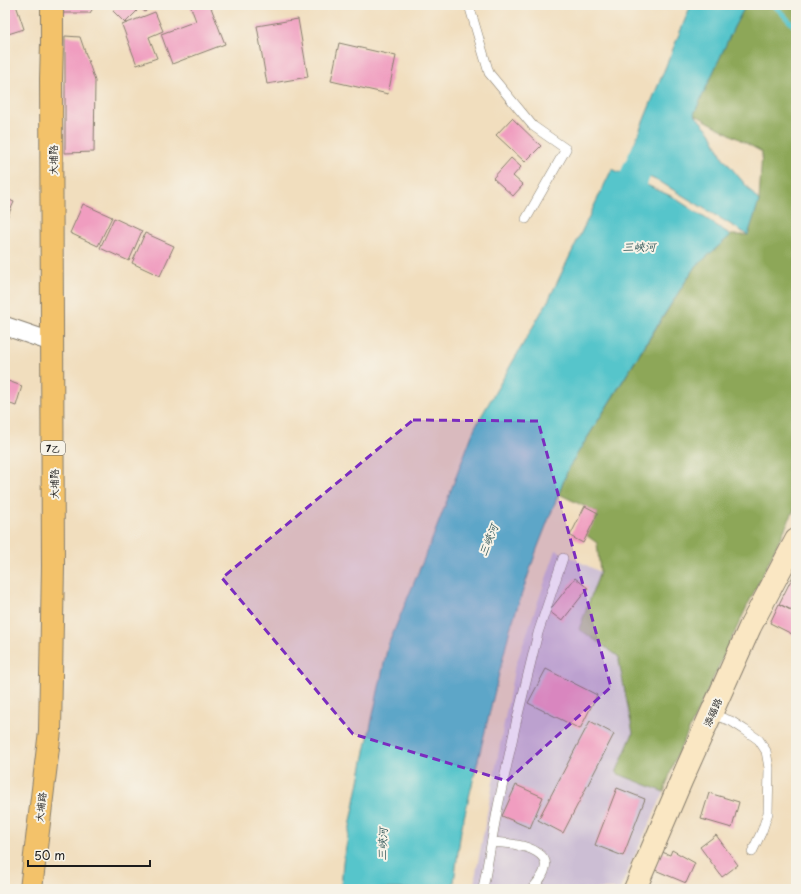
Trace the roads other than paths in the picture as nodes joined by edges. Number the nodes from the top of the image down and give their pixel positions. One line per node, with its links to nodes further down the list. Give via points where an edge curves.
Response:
1 (52, 5): 5 (main road, 大埔路 / 7乙)
2 (469, 5): 3 (lane, via 489,73 533,126 566,149)
3 (526, 219)
4 (5, 326): 5 (street)
5 (52, 342): 11 (main road, 大埔路 / 7乙, via 53,566 50,731)
6 (796, 540): 8 (street, 添福路, via 750,627)
7 (563, 558): 9 (lane, via 538,633)
8 (711, 714): 10 (lane, via 745,730 759,740 766,751 769,768 768,813); 14 (street, 添福路)
9 (492, 842): 12 (lane); 13 (lane, via 530,848 545,860 543,875)
10 (752, 852)
11 (31, 889)
12 (483, 889)
13 (532, 889)
14 (635, 889)

